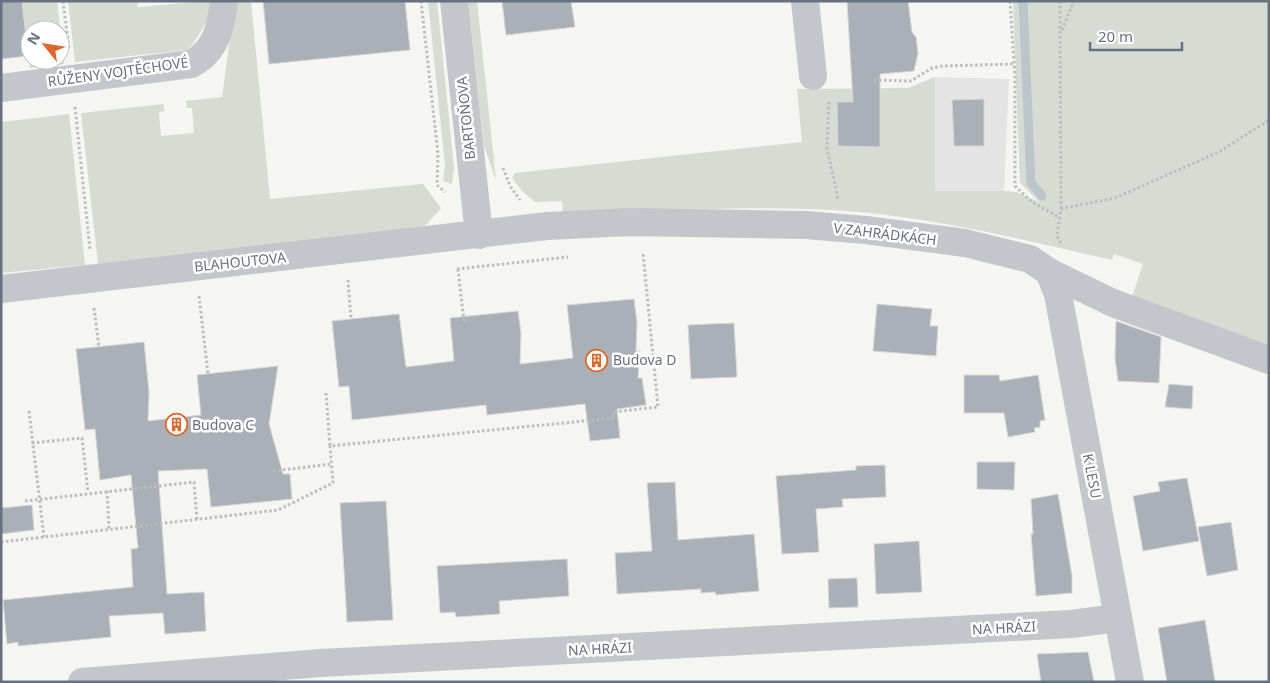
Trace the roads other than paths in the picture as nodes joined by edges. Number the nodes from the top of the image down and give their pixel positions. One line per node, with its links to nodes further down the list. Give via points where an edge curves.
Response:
1 (224, 1): 5 (street, RŮŽENY VOJTĚCHOVÉ, via 216,41 209,53 200,59 181,66)
2 (454, 1): 6 (street, BARTOŇOVA)
3 (805, 1): 4 (street)
4 (821, 85)
5 (1, 88)
6 (479, 235): 7 (street, V ZAHRÁDKÁCH, via 556,226 650,222 844,228 974,245 1030,258); 8 (street, BLAHOUTOVA)
7 (1049, 272): 9 (street, V ZAHRÁDKÁCH, via 1113,303); 10 (street, K LESU, via 1058,294)
8 (1, 289)
9 (1269, 360)
10 (1118, 618): 11 (street, NA HRÁZI, via 1071,624); 13 (street, K LESU)
11 (322, 672): 12 (street, NA HRÁZI)
12 (82, 682)
13 (1130, 682)

